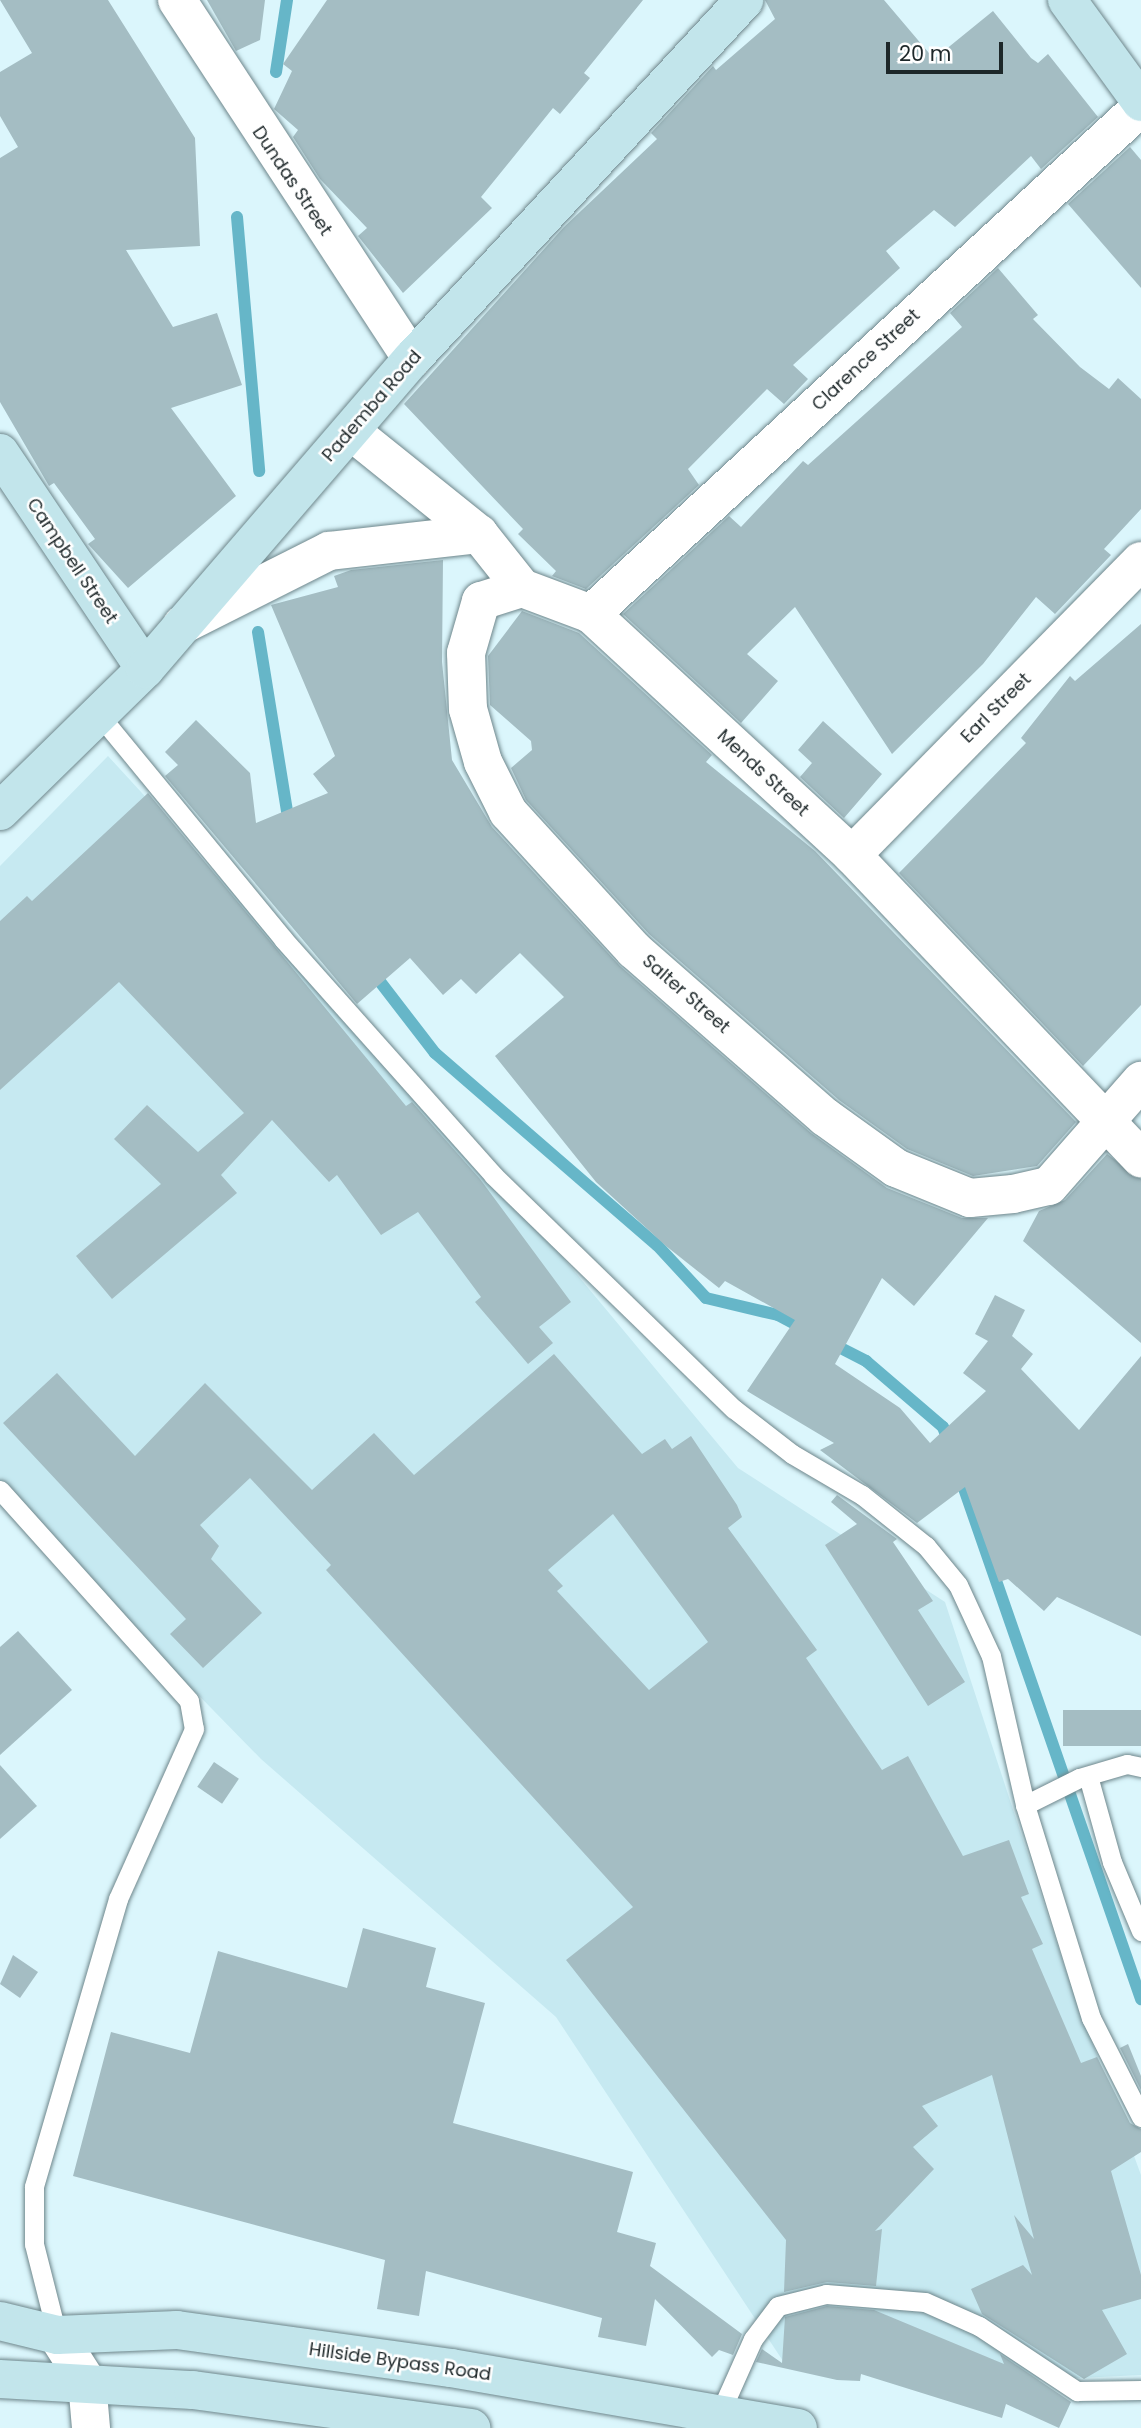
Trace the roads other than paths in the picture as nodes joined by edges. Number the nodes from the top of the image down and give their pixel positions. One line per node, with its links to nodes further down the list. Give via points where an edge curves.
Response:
1 (177, 0): 5 (street, Dundas Street)
2 (744, 0): 5 (main road, Pademba Road)
3 (1067, 0): 4 (main road)
4 (1141, 105): 11 (street, Clarence Street)
5 (412, 359): 6 (main road, Pademba Road)
6 (352, 432): 8 (street, via 379,460); 12 (main road, Pademba Road)
7 (0, 453): 13 (main road, Campbell Street)
8 (479, 534): 10 (street); 12 (street, via 329,551)
9 (1141, 561): 16 (street, Earl Street)
10 (522, 588): 11 (street, Mends Street); 18 (street, Salter Street, via 481,601 466,653 468,709 483,762 508,812 634,950 825,1118 895,1168 970,1198 1049,1186)
11 (591, 614): 16 (street, Mends Street)
12 (174, 629): 13 (main road, Pademba Road)
13 (145, 669): 14 (main road, Pademba Road)
14 (96, 711): 15 (main road, Pademba Road); 23 (lane, via 283,939 492,1175 734,1409 926,1546 958,1585 991,1656)
15 (0, 811)
16 (852, 855): 18 (street, Mends Street)
17 (1141, 1081): 18 (street)
18 (1104, 1119): 19 (street, Mends Street)
19 (1141, 1158)
20 (0, 1490): 27 (lane, via 189,1701 194,1729 118,1899 34,2186 34,2244)
21 (1141, 1767): 22 (lane, via 1127,1764)
22 (1084, 1777): 23 (lane); 24 (lane)
23 (1025, 1805): 25 (lane, via 1091,2018)
24 (1141, 1931)
25 (1141, 2117)
26 (0, 2321): 27 (main road, Hillside Bypass Road)
27 (57, 2335): 29 (street); 31 (main road, Hillside Bypass Road, via 177,2330)
28 (0, 2379): 29 (main road)
29 (87, 2382): 32 (street); 33 (main road)
30 (1141, 2389): 31 (lane, via 1077,2391 979,2326 925,2302 826,2294 778,2306 753,2339)
31 (719, 2415): 34 (main road, Hillside Bypass Road)
32 (91, 2428)
33 (471, 2428)
34 (798, 2428)

